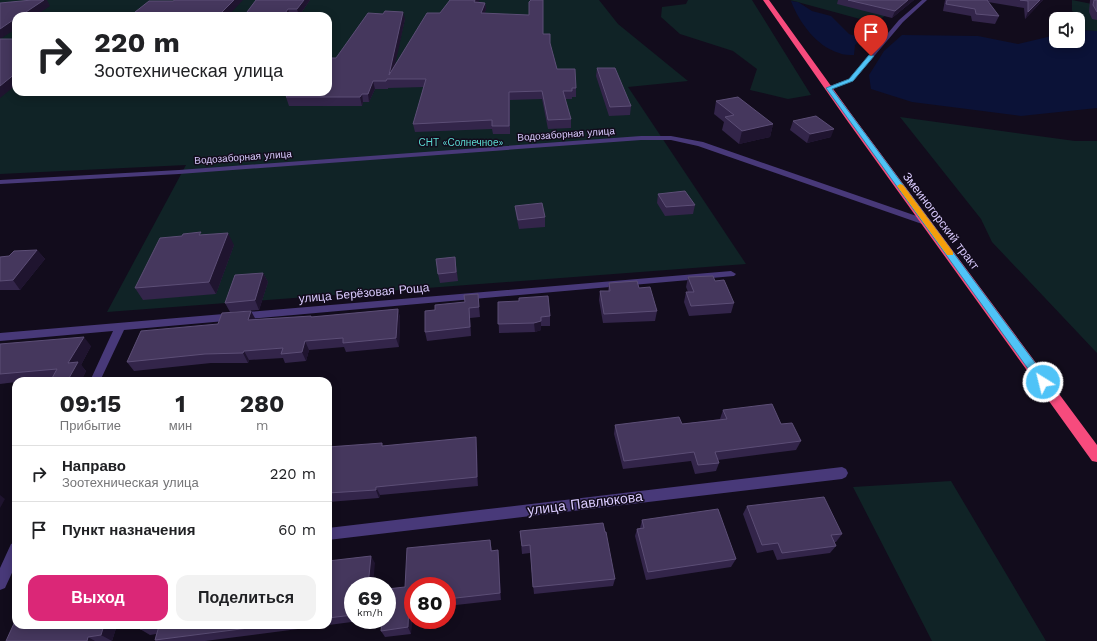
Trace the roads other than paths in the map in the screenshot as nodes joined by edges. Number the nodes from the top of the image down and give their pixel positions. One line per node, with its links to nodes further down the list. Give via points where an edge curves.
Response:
1 (766, 0): 3 (highway, Змеиногорский тракт)
2 (925, 0): 3 (street, via 901,21 851,80)
3 (829, 88): 5 (highway, Змеиногорский тракт)
4 (0, 182): 5 (street, Водозаборная улица, via 671,138 700,144)
5 (928, 223): 10 (highway, Змеиногорский тракт)
6 (731, 274): 7 (street, улица Берёзовая Роща)
7 (120, 327): 8 (street, улица Берёзовая Роща); 9 (street)
8 (0, 337)
9 (97, 377)
10 (1097, 456)
11 (842, 473): 12 (street, улица Павлюкова)
12 (332, 534)
13 (12, 558): 14 (street)
14 (5, 574)

